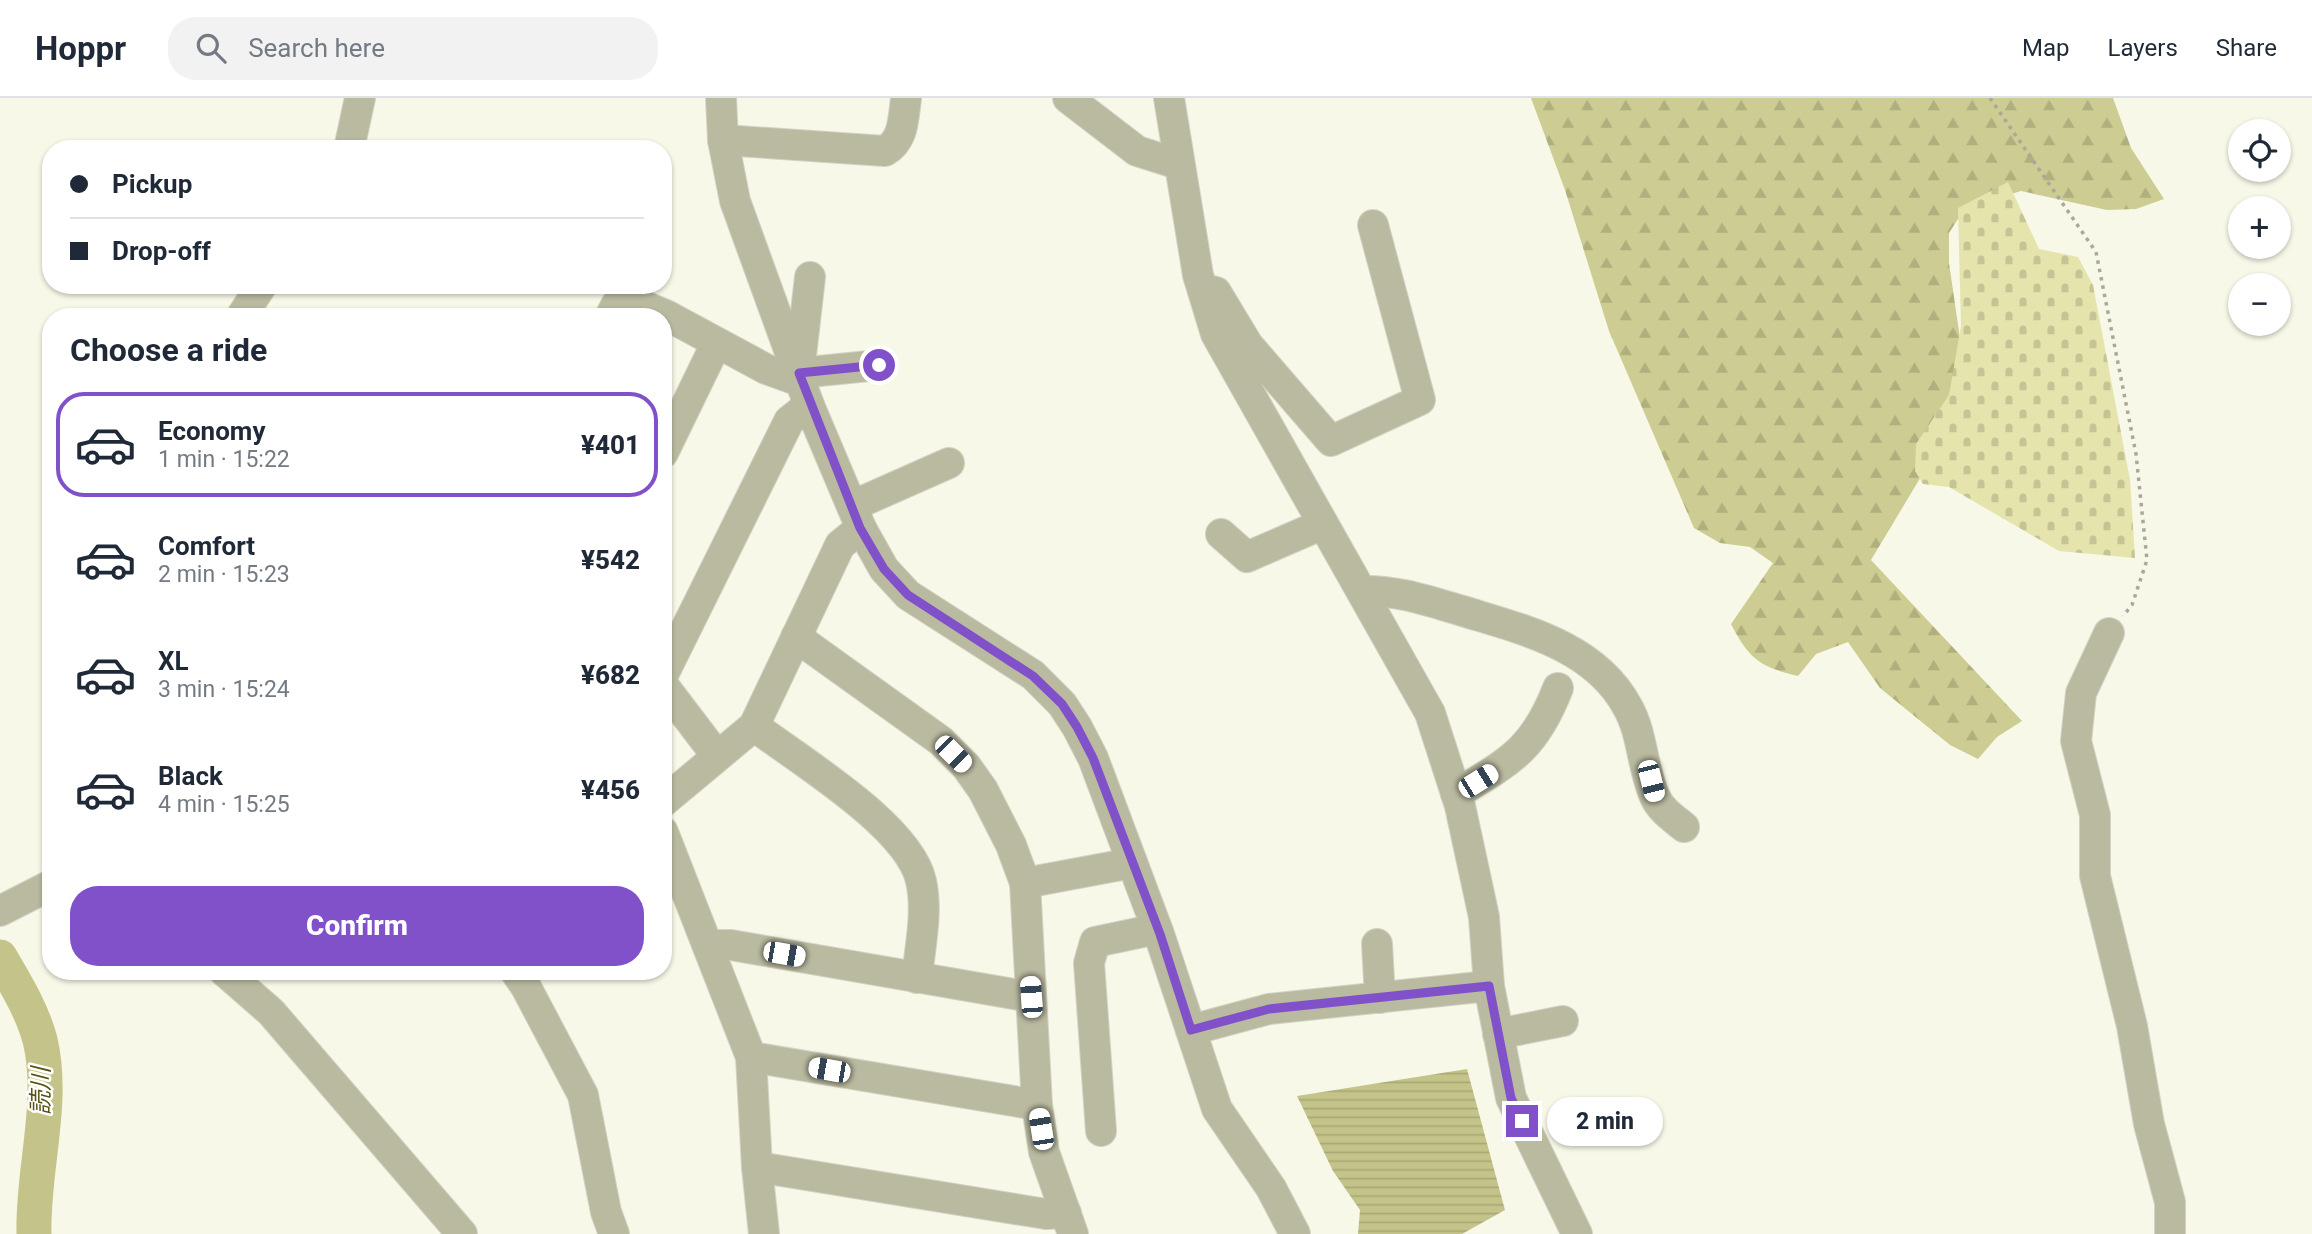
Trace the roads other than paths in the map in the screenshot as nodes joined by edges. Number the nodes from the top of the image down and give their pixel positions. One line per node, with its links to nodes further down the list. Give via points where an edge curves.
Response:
1 (360, 98): 7 (street)
2 (721, 98): 8 (street)
3 (1068, 98): 9 (street, via 1137,151)
4 (1169, 98): 9 (street)
5 (1189, 98): 9 (street)
6 (905, 99): 8 (street, via 902,127 895,145 886,151)
7 (357, 140)
8 (723, 140): 18 (street, via 735,201)
9 (1178, 164): 12 (street)
10 (1373, 225): 12 (street, via 1420,400 1331,442 1248,345 1216,292)
11 (810, 277): 18 (street)
12 (1201, 287): 22 (street, via 1216,334)
13 (614, 308): 14 (street, via 630,300)
14 (649, 308)
15 (672, 318): 16 (street)
16 (716, 344): 18 (street); 19 (street)
17 (879, 365): 18 (street)
18 (803, 387): 21 (street); 27 (street)
19 (672, 434)
20 (949, 463): 21 (street)
21 (856, 517): 26 (street); 36 (street, via 884,569 908,595 1033,676 1062,704 1093,758)
22 (1324, 524): 23 (street, via 1247,557); 24 (street)
23 (1221, 534)
24 (1362, 591): 33 (street, via 1430,713); 34 (street, via 1389,591 1536,633 1603,674 1628,706 1655,797)
25 (2109, 633): 63 (street, via 2081,693 2076,741 2095,815 2095,876 2170,1202)
26 (796, 637): 30 (street); 37 (street, via 941,741 966,766 1011,845)
27 (672, 657)
28 (1558, 688): 33 (street, via 1546,719 1525,748)
29 (672, 697): 31 (street)
30 (754, 726): 31 (street); 44 (street, via 878,819 903,846 921,879 924,915)
31 (717, 756): 32 (street)
32 (672, 794)
33 (1456, 794): 47 (street, via 1484,917)
34 (1684, 827)
35 (672, 855): 43 (street)
36 (1132, 863): 37 (street); 41 (street)
37 (1025, 883): 48 (street)
38 (42, 890): 40 (street)
39 (42, 907): 40 (street)
40 (6, 908)
41 (1157, 929): 51 (street); 55 (street, via 1095,942 1089,963)
42 (1377, 944): 49 (street)
43 (708, 945): 44 (street, via 731,945); 53 (street)
44 (917, 978): 48 (street)
45 (234, 980): 58 (street, via 271,1012)
46 (521, 980): 59 (street, via 583,1095)
47 (1489, 986): 49 (street); 52 (street)
48 (1031, 997): 54 (street)
49 (1380, 998): 51 (street, via 1269,1009)
50 (1563, 1021): 52 (street)
51 (1191, 1030): 61 (street, via 1217,1109 1271,1188)
52 (1498, 1034): 62 (street, via 1511,1098)
53 (751, 1057): 54 (street); 56 (street)
54 (1037, 1105): 57 (street, via 1044,1152)
55 (1101, 1130)
56 (757, 1167): 57 (street, via 1046,1214); 60 (street)
57 (1069, 1223)
58 (462, 1234)
59 (614, 1234)
60 (764, 1234)
61 (1295, 1234)
62 (1577, 1234)
63 (2171, 1234)

